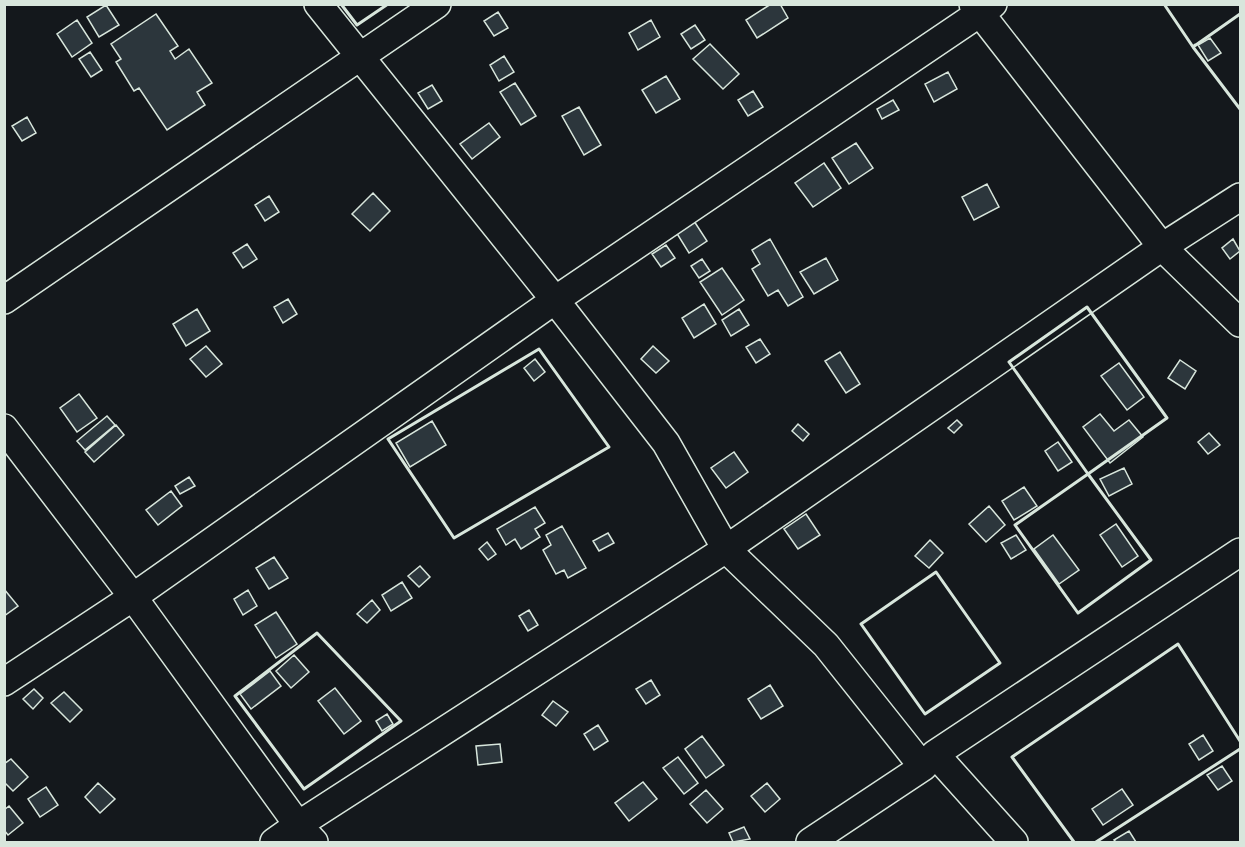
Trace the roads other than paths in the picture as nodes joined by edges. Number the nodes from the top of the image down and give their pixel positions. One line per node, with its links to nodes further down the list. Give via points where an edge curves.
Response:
1 (318, 4): 4 (street)
2 (437, 4): 4 (street)
3 (982, 7): 6 (street); 8 (street)
4 (360, 57): 7 (street); 8 (street)
5 (1240, 197): 6 (street)
6 (1162, 247): 9 (street); 11 (street)
7 (4, 300)
8 (555, 300): 11 (street, via 666,443); 13 (street)
9 (1240, 323)
10 (4, 428): 13 (street)
11 (726, 549): 15 (street, via 826,645); 16 (street)
12 (1240, 552): 15 (street)
13 (133, 597): 14 (street); 16 (street)
14 (4, 682)
15 (929, 760): 18 (street); 19 (street)
16 (306, 834): 17 (street)
17 (274, 843)
18 (810, 843)
19 (1014, 843)

